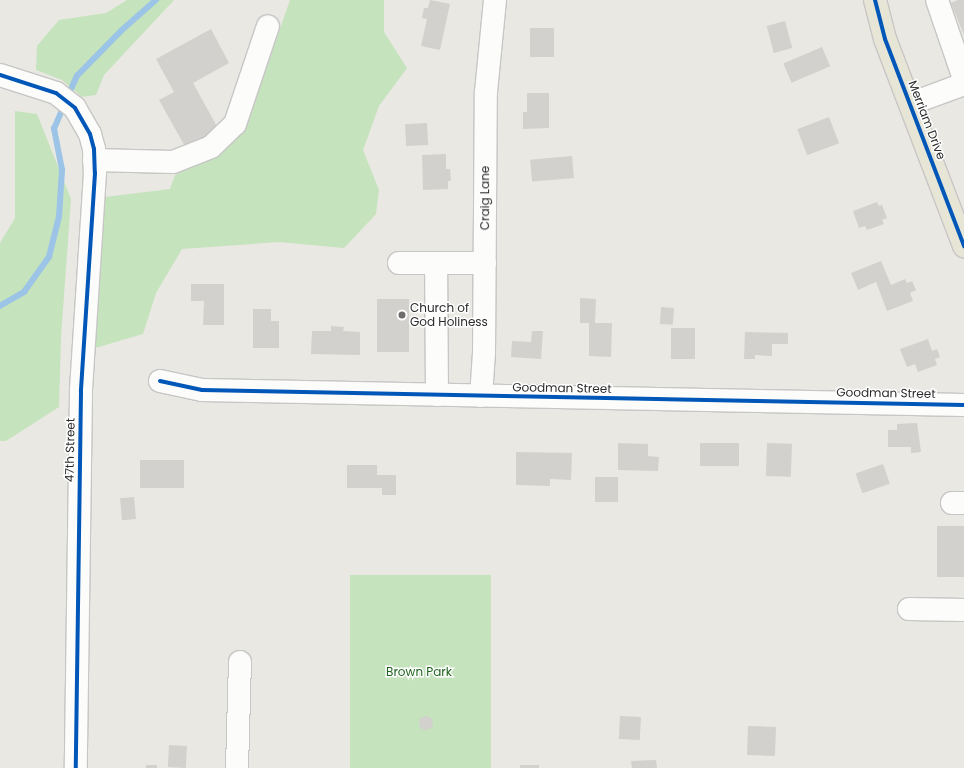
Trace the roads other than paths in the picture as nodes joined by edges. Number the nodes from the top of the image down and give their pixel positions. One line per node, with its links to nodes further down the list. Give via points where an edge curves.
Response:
1 (495, 0): 13 (street, Craig Lane, via 486,92)
2 (875, 0): 8 (main road, Merriam Drive, via 885,39)
3 (937, 0): 6 (street)
4 (268, 26): 9 (street, via 234,124 211,147 174,162)
5 (0, 75): 9 (street, 47th Street, via 41,86 56,93 75,108 90,134)
6 (964, 80)
7 (964, 84): 8 (street)
8 (910, 104): 10 (main road, Merriam Drive)
9 (94, 160): 21 (street, 47th Street, via 81,392)
10 (964, 246)
11 (400, 263): 12 (street)
12 (436, 263): 13 (street); 15 (street)
13 (485, 263): 16 (street, Craig Lane)
14 (160, 381): 15 (street, Goodman Street, via 202,390)
15 (437, 395): 16 (street, Goodman Street)
16 (481, 396): 17 (street, Goodman Street)
17 (964, 405)
18 (909, 609): 19 (street)
19 (964, 610)
20 (240, 662): 22 (street)
21 (76, 768)
22 (237, 768)

